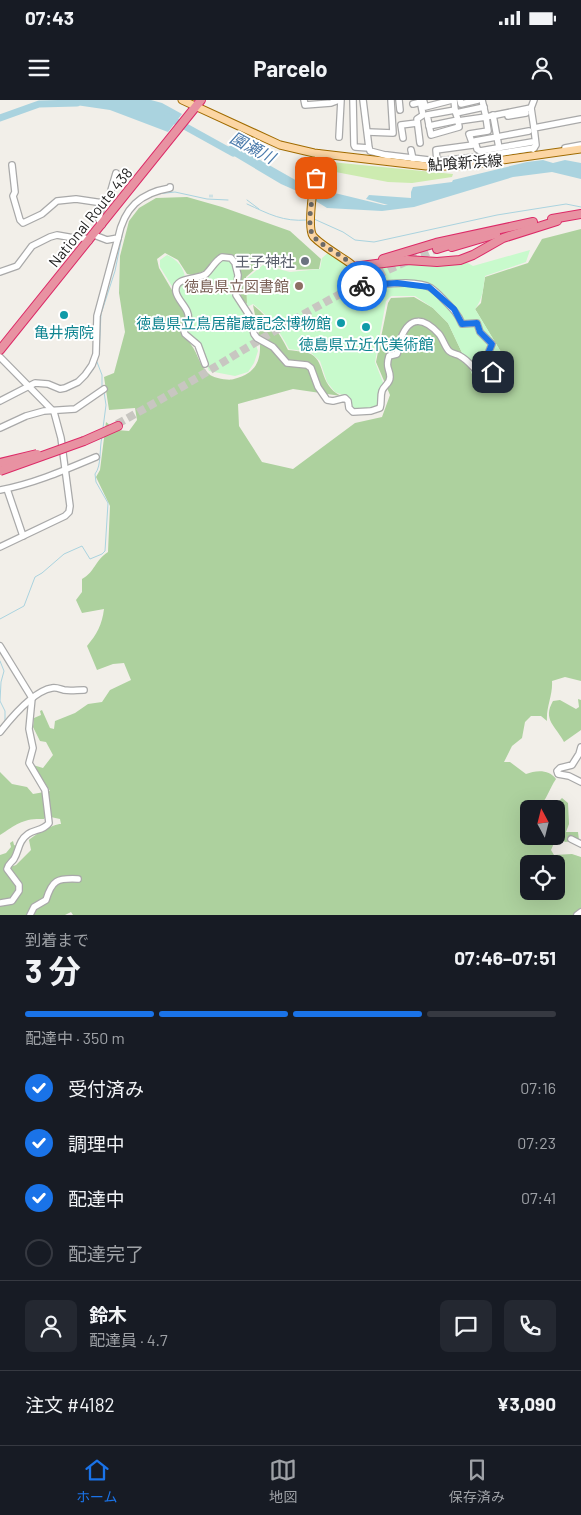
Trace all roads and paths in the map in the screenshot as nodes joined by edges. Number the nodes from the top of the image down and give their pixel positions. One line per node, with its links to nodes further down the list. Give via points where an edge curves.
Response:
1 (182, 100): 14 (main road, 鮎喰新浜線)
2 (304, 100): 3 (street, via 305,105)
3 (336, 100): 31 (street)
4 (353, 100): 37 (street, via 354,145)
5 (362, 100): 29 (street)
6 (391, 100): 29 (street, via 393,133)
7 (399, 100): 18 (street)
8 (453, 100): 13 (street); 19 (street)
9 (460, 100): 10 (street, via 461,104)
10 (478, 100)
11 (482, 100): 16 (street)
12 (534, 100): 17 (street)
13 (422, 102): 15 (street); 21 (street); 26 (street, via 423,115)
14 (199, 103): 43 (main road, 鮎喰新浜線, via 212,115 280,145); 56 (highway, National Route 438)
15 (412, 104)
16 (484, 107): 19 (street); 23 (street)
17 (531, 108): 22 (street); 28 (street)
18 (400, 110)
19 (456, 111): 21 (street); 25 (street)
20 (526, 113): 22 (street)
21 (427, 115): 27 (street)
22 (494, 116): 23 (street); 30 (street)
23 (486, 117): 25 (street); 34 (street, via 488,131 469,134)
24 (581, 119): 28 (street)
25 (458, 120): 27 (street); 27 (street, via 459,127 431,135)
26 (417, 123): 32 (street, via 402,125); 33 (street)
27 (429, 126)
28 (531, 130): 30 (street); 35 (street, via 536,144)
29 (368, 132): 37 (street)
30 (497, 136): 39 (street); 39 (street, via 476,141 478,150)
31 (339, 137)
32 (403, 138)
33 (420, 143)
34 (473, 145): 38 (street); 44 (street)
35 (533, 145): 39 (street); 44 (street); 47 (street)
36 (581, 145): 42 (street)
37 (369, 148): 48 (street, via 370,151)
38 (455, 148): 45 (street); 46 (street, via 436,150)
39 (499, 148)
40 (581, 149): 42 (main road, 鮎喰新浜線)
41 (411, 150): 48 (street)
42 (554, 154): 47 (main road, 鮎喰新浜線)
43 (319, 156): 48 (main road, 鮎喰新浜線); 59 (main road, via 310,228 314,238)
44 (476, 158): 45 (street)
45 (457, 160): 46 (street)
46 (437, 161): 48 (street)
47 (494, 161): 48 (main road, 鮎喰新浜線, via 460,166 426,166)
48 (412, 162)
49 (12, 164): 52 (street, via 13,196 23,223 42,214 57,201 76,199)
50 (116, 173): 52 (street)
51 (170, 187): 58 (street, via 140,199 132,206 122,220)
52 (103, 203): 56 (street, via 99,220)
53 (581, 215): 54 (highway); 55 (highway)
54 (533, 222): 55 (highway, via 480,235 438,251 497,234); 59 (highway)
55 (557, 222): 59 (highway, via 503,238 460,260 403,260 379,265)
56 (102, 225): 57 (highway, National Route 438)
57 (92, 238): 58 (street); 60 (street, via 50,237 32,246 16,266); 61 (highway, National Route 438)
58 (118, 238): 64 (street, via 97,316 96,354 92,365 78,382 65,388 40,383)
59 (352, 265): 63 (street, via 361,285 397,283 429,287 454,309 462,324 477,323 480,332 492,344 487,356 494,366 493,372 481,375 461,356 450,352 435,330 422,321 415,321 404,333 397,354 389,356 387,369 390,379 383,388 380,408 353,412 345,398 327,400 307,364 287,363 274,347 257,338 249,315 236,295 238,275 235,263 231,258 222,257 207,273 186,279 176,287 188,316 185,334 198,345)
60 (0, 272)
61 (0, 350)
62 (0, 358): 64 (street)
63 (205, 364)
64 (30, 388): 66 (street); 67 (street)
65 (104, 389): 67 (street, via 75,409)
66 (0, 401)
67 (53, 410): 69 (street, via 36,413); 73 (street)
68 (118, 425): 70 (highway)
69 (0, 428)
70 (84, 440): 72 (highway, bridge); 74 (highway, bridge)
71 (96, 457): 73 (street)
72 (0, 463)
73 (65, 470): 75 (street); 76 (street, via 69,512)
74 (0, 471)
75 (3, 489): 76 (street)
76 (23, 536): 77 (street)
77 (0, 547)
78 (0, 646): 80 (street)
79 (84, 690): 80 (street, via 52,688)
80 (32, 698): 81 (street); 87 (street, via 29,729 33,748 29,763 45,790 49,823 43,829 28,834 19,844 15,857 7,866 19,885 19,891 12,901)
81 (0, 732)
82 (581, 747): 83 (street, via 572,764 557,771)
83 (581, 782)
84 (570, 839): 85 (street)
85 (581, 844)
86 (78, 879): 89 (street, via 61,879 53,883 46,900 34,907)
87 (0, 903)
88 (581, 912): 90 (street)
89 (30, 915)
90 (577, 915)

